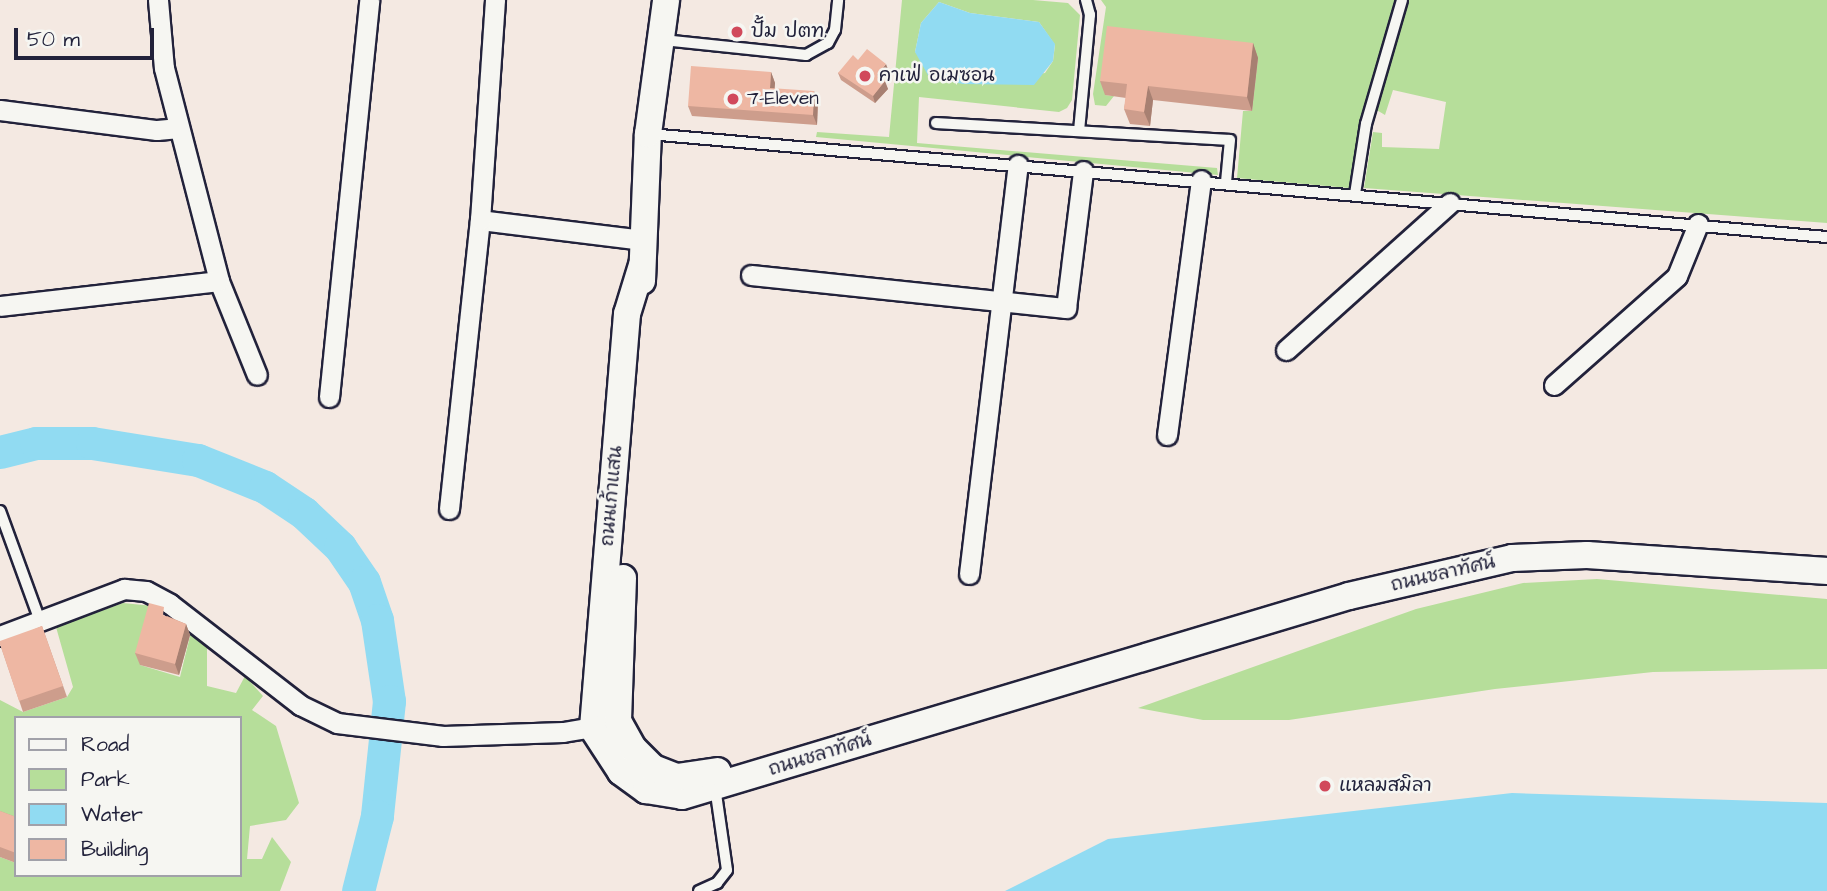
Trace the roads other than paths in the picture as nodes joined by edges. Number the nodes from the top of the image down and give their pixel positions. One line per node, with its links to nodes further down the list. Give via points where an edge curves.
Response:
1 (158, 0): 11 (street, via 164,68)
2 (369, 0): 31 (street)
3 (495, 0): 20 (street)
4 (666, 0): 8 (main road, ถนนเก้าแสน)
5 (838, 0): 8 (lane, via 835,30 828,43 806,55)
6 (1086, 0): 12 (lane, via 1090,15)
7 (1402, 0): 18 (lane, via 1366,124)
8 (663, 40): 13 (main road, ถนนเก้าแสน)
9 (0, 110): 11 (street, via 157,130)
10 (936, 123): 12 (lane)
11 (179, 128): 25 (street)
12 (1079, 131): 17 (lane, via 1230,140)
13 (648, 134): 14 (lane); 23 (main road, ถนนเก้าแสน)
14 (1018, 165): 15 (lane); 26 (street)
15 (1083, 171): 16 (lane); 26 (street, via 1066,308)
16 (1201, 180): 17 (lane); 32 (street)
17 (1226, 183): 18 (lane)
18 (1355, 194): 19 (lane)
19 (1450, 203): 21 (lane); 28 (street)
20 (480, 220): 23 (street); 33 (street)
21 (1698, 225): 22 (lane); 30 (street, via 1677,276)
22 (1827, 237)
23 (643, 253): 40 (main road, ถนนเก้าแสน, via 616,684); 41 (main road, ถนนเก้าแสน, via 627,314)
24 (751, 275): 26 (street)
25 (219, 281): 27 (street); 29 (street)
26 (1000, 303): 36 (street)
27 (0, 306)
28 (1286, 350)
29 (257, 374)
30 (1554, 385)
31 (329, 397)
32 (1167, 435)
33 (449, 509)
34 (0, 510): 37 (lane)
35 (1827, 571): 39 (main road, ถนนชลาทัศน์, via 1610,556 1512,558 1349,596)
36 (969, 574)
37 (40, 621): 38 (street); 41 (street, via 124,589 146,591 170,604 300,705 337,723 443,736)
38 (0, 636)
39 (1072, 679): 40 (main road, ถนนชลาทัศน์, via 702,775 677,777 653,768 633,748); 42 (main road, ถนนชลาทัศน์)
40 (618, 721): 41 (street)
41 (593, 729): 42 (main road, ถนนชลาทัศน์, via 621,772 646,790 682,796)
42 (715, 787): 43 (lane, via 727,870 717,883)
43 (699, 891)

